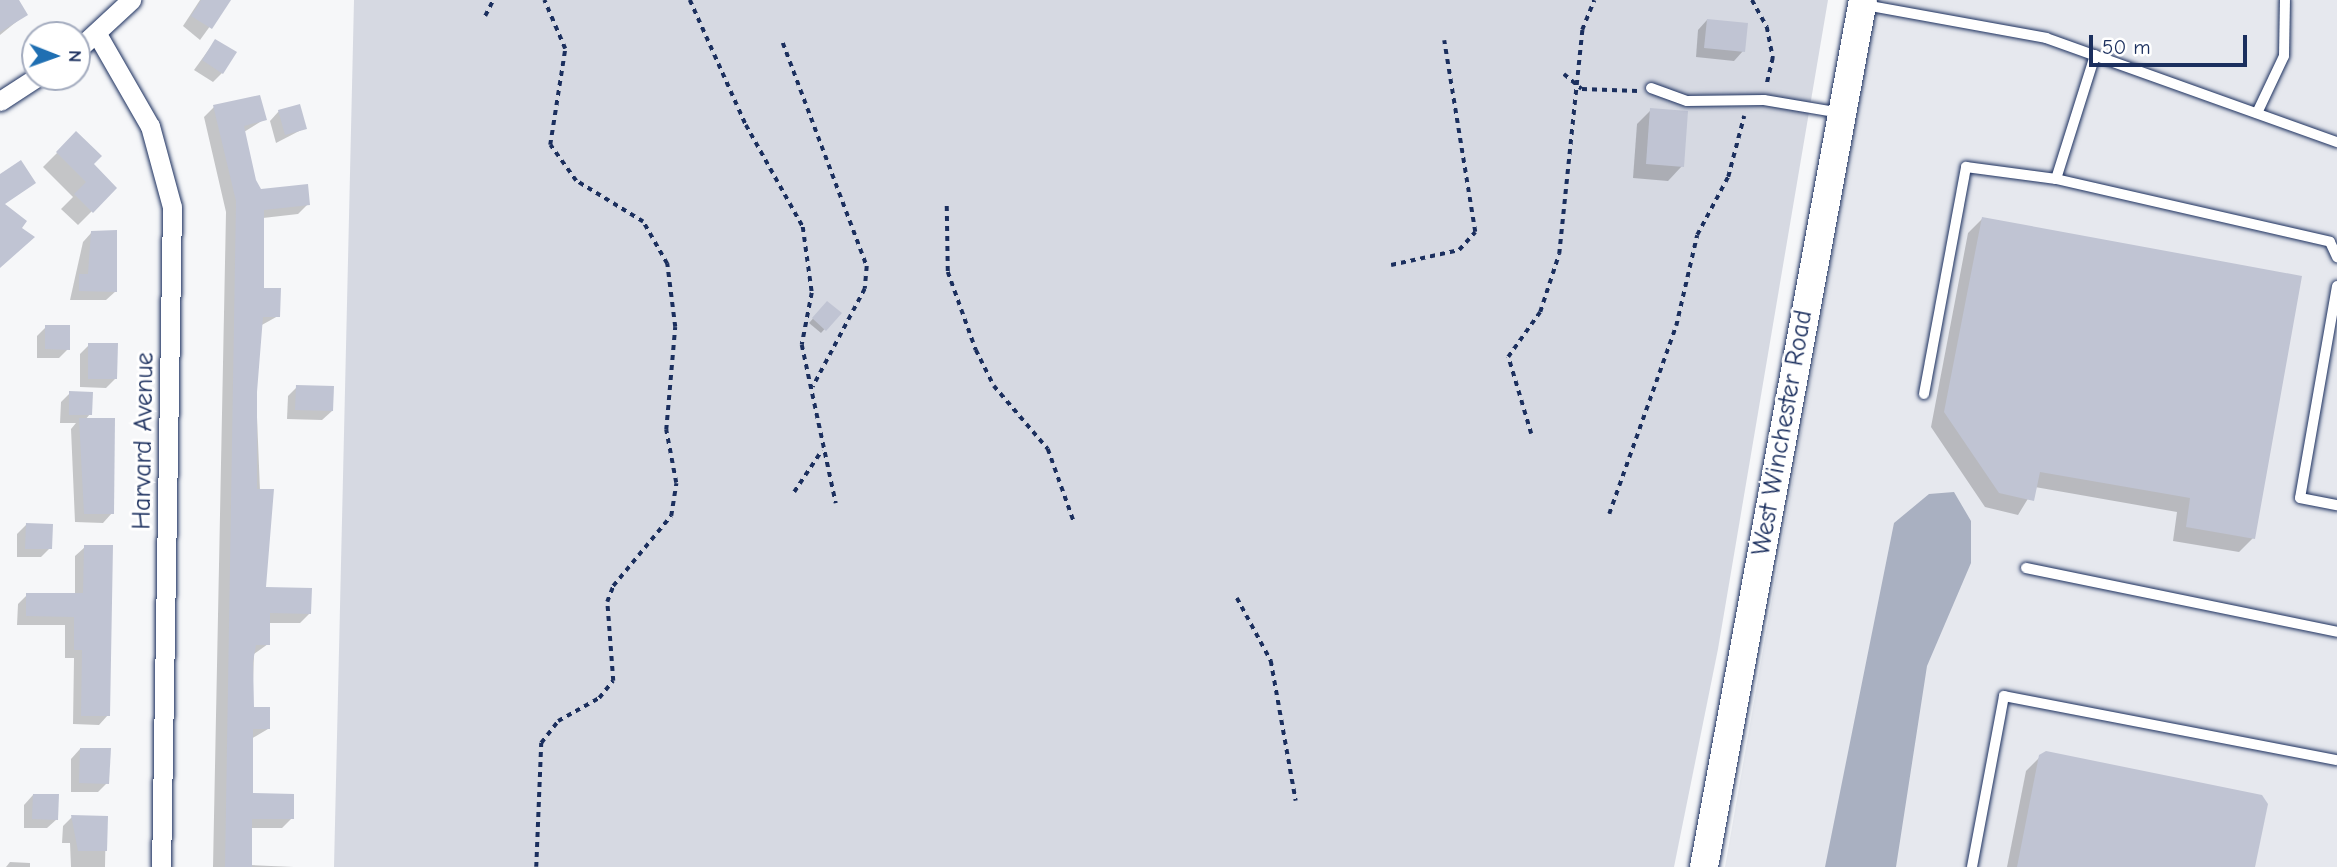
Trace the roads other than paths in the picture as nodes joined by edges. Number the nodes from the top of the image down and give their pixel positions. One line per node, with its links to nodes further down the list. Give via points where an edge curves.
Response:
1 (131, 0): 4 (street)
2 (2285, 0): 11 (lane, via 2284,56)
3 (1863, 2): 6 (lane, via 2046,38); 10 (main road, West Winchester Road)
4 (97, 34): 5 (street); 21 (street, Harvard Avenue, via 150,126 172,207)
5 (91, 39)
6 (2095, 55): 11 (lane); 13 (lane)
7 (21, 87): 9 (street)
8 (1651, 88): 10 (lane, via 1687,101 1751,101)
9 (0, 101)
10 (1842, 113): 22 (main road, West Winchester Road)
11 (2257, 113): 12 (lane)
12 (2337, 142)
13 (2056, 179): 14 (lane, via 2330,243); 16 (lane, via 1966,167)
14 (2337, 257)
15 (2337, 286): 17 (lane, via 2300,498)
16 (1924, 394)
17 (2337, 505)
18 (2026, 568): 19 (lane)
19 (2337, 632)
20 (2337, 760): 23 (lane, via 2004,696)
21 (161, 867)
22 (1704, 867)
23 (1972, 867)

